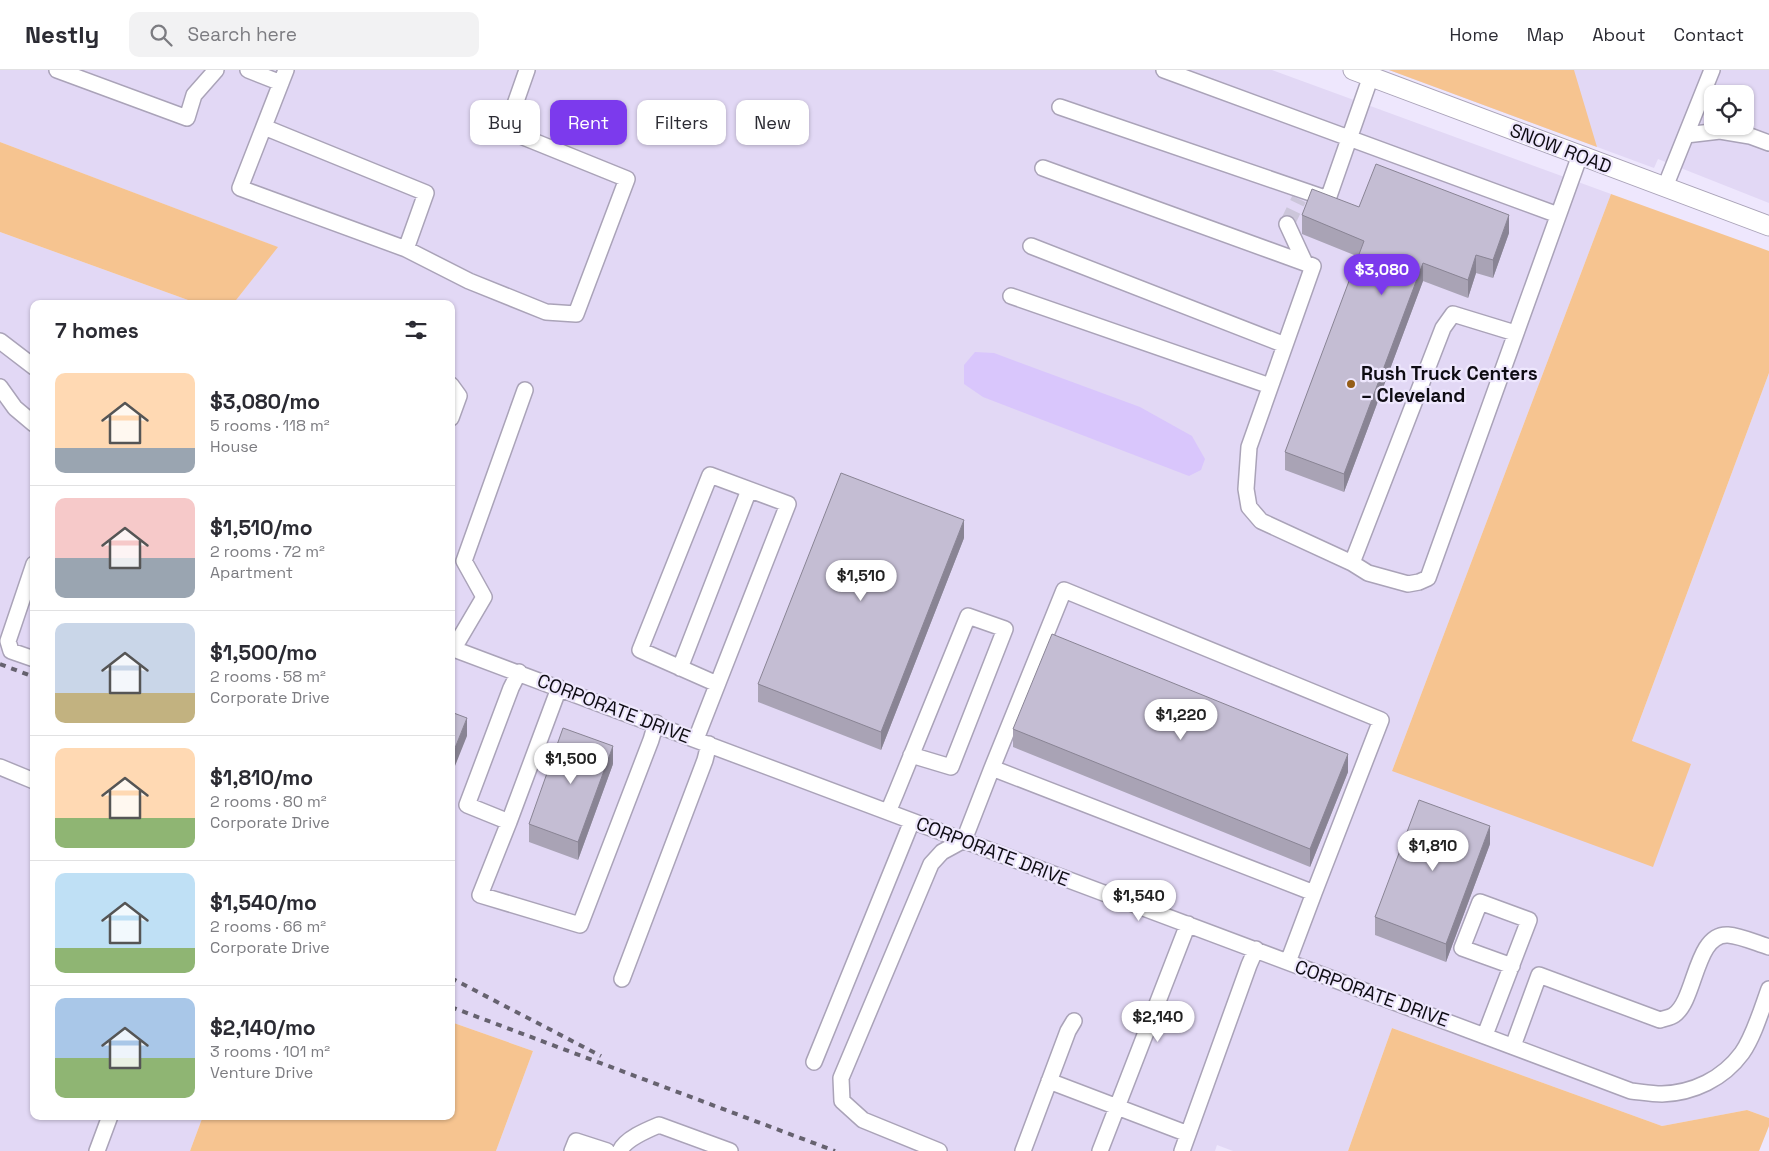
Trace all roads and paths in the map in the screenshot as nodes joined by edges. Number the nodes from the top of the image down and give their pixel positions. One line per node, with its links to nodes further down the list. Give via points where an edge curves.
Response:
1 (57, 70): 2 (street, via 187,118 194,96)
2 (216, 70)
3 (248, 70): 8 (street)
4 (527, 70): 23 (street, via 506,130 627,179 576,314 546,312 469,281)
5 (1164, 70): 12 (street)
6 (1712, 70): 11 (street)
7 (1362, 73): 12 (street); 14 (main road, SNOW ROAD)
8 (283, 76): 10 (street)
9 (1060, 107): 18 (street)
10 (264, 127): 23 (street, via 426,192); 23 (street, via 240,188)
11 (1686, 135): 13 (street, via 1720,131); 16 (street)
12 (1349, 137): 18 (street); 19 (street)
13 (1769, 143)
14 (1580, 155): 16 (main road, SNOW ROAD); 19 (street)
15 (1042, 168): 24 (street)
16 (1665, 187): 21 (main road, SNOW ROAD)
17 (1299, 199): 18 (street)
18 (1328, 199)
19 (1558, 214): 26 (street)
20 (1287, 224): 24 (street)
21 (1769, 226)
22 (1032, 246): 28 (street)
23 (406, 249)
24 (1305, 263): 28 (street, via 1313,266)
25 (1012, 296): 30 (street)
26 (1515, 333): 37 (street, via 1454,314 1443,328); 37 (street, via 1428,578 1408,584 1368,573)
27 (0, 340): 29 (street)
28 (1285, 345): 30 (street)
29 (30, 364)
30 (1270, 386): 37 (street, via 1249,447 1246,489 1249,507 1261,521)
31 (0, 387): 35 (street, via 14,408)
32 (455, 390): 34 (street, via 459,396)
33 (525, 390): 39 (street, via 464,561 484,597)
34 (455, 407)
35 (30, 421)
36 (749, 490): 42 (street); 42 (street, via 710,475 640,650); 44 (street, via 788,504)
37 (1352, 563)
38 (30, 576): 41 (street, via 8,641 11,651)
39 (455, 642)
40 (455, 648): 43 (street, CORPORATE DRIVE)
41 (30, 658)
42 (680, 668): 44 (street)
43 (519, 672): 45 (street, CORPORATE DRIVE); 54 (street, via 467,805)
44 (717, 684): 47 (street)
45 (559, 688): 46 (street, CORPORATE DRIVE); 54 (street)
46 (656, 724): 47 (street, CORPORATE DRIVE); 54 (street, via 580,925 480,895)
47 (702, 742): 52 (street, CORPORATE DRIVE); 62 (street, via 705,760)
48 (911, 755): 48 (street, via 968,616 1005,629 951,767); 52 (street)
49 (0, 767): 51 (street)
50 (992, 768): 55 (street); 56 (street); 56 (street, via 1064,590 1381,720)
51 (30, 779)
52 (888, 812): 53 (street, CORPORATE DRIVE)
53 (912, 821): 55 (street, CORPORATE DRIVE); 67 (street)
54 (509, 822)
55 (964, 840): 57 (street, CORPORATE DRIVE); 77 (street, via 942,852 931,864 841,1078 842,1101 863,1120)
56 (1314, 893): 60 (street)
57 (1188, 924): 59 (street, CORPORATE DRIVE); 69 (street)
58 (1769, 947): 66 (street, via 1728,935 1714,938 1706,948 1682,1008 1673,1016 1660,1020 1539,975)
59 (1256, 949): 60 (street, CORPORATE DRIVE); 71 (street)
60 (1288, 962): 65 (street, CORPORATE DRIVE)
61 (1512, 966): 61 (street, via 1529,920 1480,902 1462,948); 65 (street)
62 (622, 979)
63 (1769, 989): 66 (street, CORPORATE DRIVE, via 1743,1052 1727,1070 1709,1083 1688,1090 1661,1094 1630,1091)
64 (1074, 1022): 68 (street)
65 (1485, 1035): 66 (street, CORPORATE DRIVE)
66 (1513, 1046)
67 (814, 1062)
68 (1049, 1081): 69 (street); 78 (street)
69 (1118, 1106): 71 (street); 79 (street)
70 (109, 1120): 73 (street)
71 (1188, 1134): 80 (street)
72 (574, 1146): 74 (street)
73 (97, 1151)
74 (607, 1151)
75 (620, 1151): 76 (street, via 642,1132 659,1125)
76 (730, 1151)
77 (939, 1151)
78 (1023, 1151)
79 (1100, 1151)
80 (1182, 1151)

